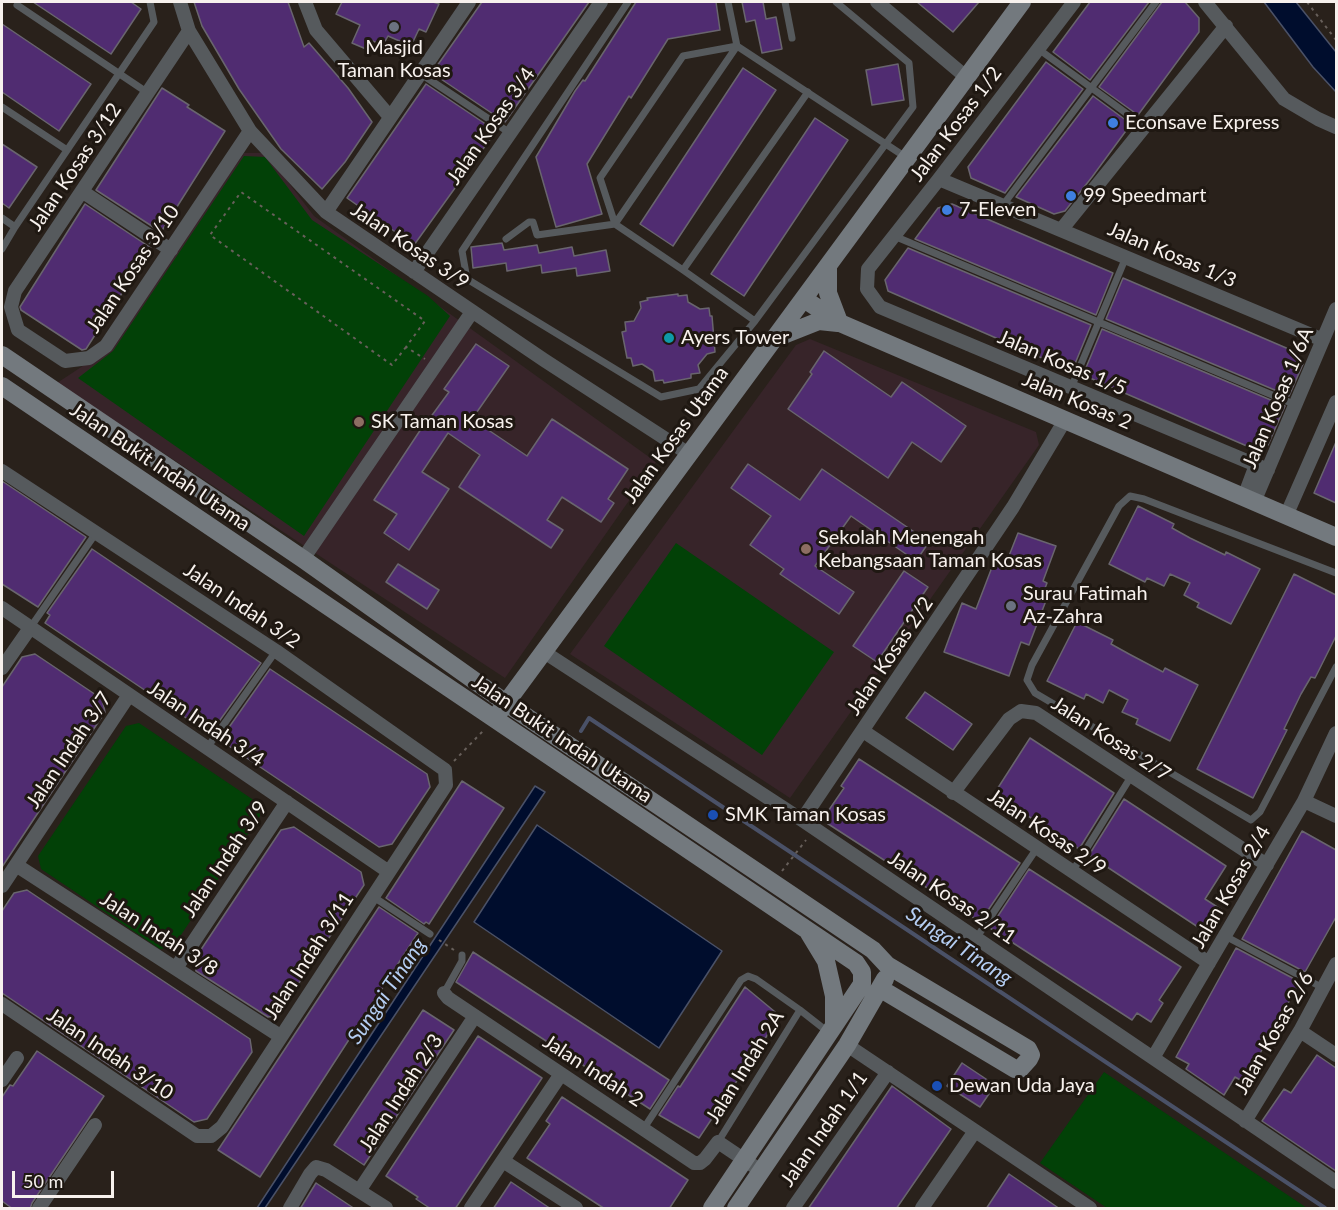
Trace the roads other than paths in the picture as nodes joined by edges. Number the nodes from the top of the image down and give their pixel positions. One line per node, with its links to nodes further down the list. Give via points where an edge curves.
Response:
1 (150, 2): 21 (lane, via 154,22)
2 (180, 2): 17 (street, Jalan Kosas 3/9)
3 (305, 2): 28 (street, via 316,30)
4 (469, 2): 22 (street)
5 (601, 2): 32 (street, Jalan Kosas 3/4)
6 (628, 2): 56 (lane, via 462,251 467,279 661,397 699,389)
7 (728, 2): 19 (lane)
8 (785, 2): 18 (lane)
9 (836, 2): 33 (lane, via 909,63 913,107)
10 (877, 2): 23 (street)
11 (1022, 2): 23 (street, Jalan Kosas Utama)
12 (1074, 2): 20 (street, Jalan Kosas 1/2)
13 (1156, 2): 24 (lane)
14 (1205, 2): 16 (street)
15 (17, 5): 21 (lane)
16 (1226, 26): 29 (street); 30 (street, via 1284,99)
17 (189, 31): 26 (street, Jalan Kosas 3/12); 31 (street, Jalan Kosas 3/9)
18 (792, 38)
19 (737, 46): 25 (lane); 41 (lane); 41 (lane, via 683,56 600,178)
20 (1037, 48): 24 (lane); 36 (street, Jalan Kosas 1/2)
21 (118, 74): 26 (lane); 34 (lane)
22 (421, 74): 28 (street); 32 (lane)
23 (966, 77): 35 (street, Jalan Kosas Utama)
24 (1091, 89): 29 (lane); 38 (lane)
25 (808, 92): 33 (lane); 51 (lane)
26 (148, 93): 37 (street, Jalan Kosas 3/12)
27 (2, 107): 34 (lane)
28 (390, 117): 39 (street)
29 (1145, 127): 43 (street)
30 (1336, 127)
31 (250, 130): 39 (street, Jalan Kosas 3/9); 47 (street, Jalan Kosas 3/10)
32 (510, 133): 52 (street, Jalan Kosas 3/4)
33 (885, 144): 35 (lane); 56 (lane)
34 (67, 150): 42 (lane)
35 (907, 158): 49 (street, Jalan Kosas Utama)
36 (939, 179): 38 (street, Jalan Kosas 1/3); 44 (street, Jalan Kosas 1/2)
37 (83, 192): 47 (street); 59 (street, Jalan Kosas 3/12, via 15,291 11,307)
38 (1003, 205): 43 (street, Jalan Kosas 1/3)
39 (326, 212): 52 (street, Jalan Kosas 3/9)
40 (2, 218): 42 (lane)
41 (615, 225): 45 (lane, via 537,235 530,222); 51 (lane)
42 (15, 227): 46 (lane)
43 (1061, 230): 48 (street, Jalan Kosas 1/3)
44 (893, 236): 50 (street, Jalan Kosas 1/2); 57 (lane)
45 (506, 239)
46 (2, 249)
47 (171, 250): 59 (street, Jalan Kosas 3/10, via 106,346 89,358 65,361)
48 (1126, 257): 57 (lane); 61 (street, Jalan Kosas 1/3)
49 (828, 266): 53 (street, Jalan Kosas Utama); 58 (street, via 828,293)
50 (868, 269): 64 (street, Jalan Kosas 1/5, via 867,289 880,307)
51 (683, 270): 56 (lane)
52 (414, 272): 55 (street, Jalan Kosas 3/9)
53 (804, 299): 58 (street, Jalan Kosas 2); 60 (street, Jalan Kosas Utama)
54 (1336, 309): 61 (street, Jalan Kosas 1/6A)
55 (472, 312): 68 (street, Jalan Kosas 3/9); 75 (street)
56 (754, 321)
57 (1099, 322): 64 (lane); 66 (lane)
58 (840, 323): 60 (street, via 819,321); 67 (street, Jalan Kosas 2)
59 (18, 330)
60 (774, 339): 68 (street, Jalan Kosas Utama)
61 (1323, 340): 66 (street, Jalan Kosas 1/6A)
62 (2, 355): 75 (street, Jalan Bukit Indah Utama)
63 (2, 387): 86 (street, Jalan Bukit Indah Utama)
64 (1071, 388): 69 (street, Jalan Kosas 1/5)
65 (1336, 402): 72 (street)
66 (1296, 405): 69 (street, Jalan Kosas 1/6A)
67 (1065, 420): 71 (street, Jalan Kosas 2); 87 (street, Jalan Kosas 2/2, via 1013,507)
68 (689, 454): 80 (street, Jalan Kosas Utama)
69 (1262, 468): 71 (street, Jalan Kosas 1/6A)
70 (2, 471): 73 (street, Jalan Indah 3/2)
71 (1249, 500): 72 (street, Jalan Kosas 2)
72 (1286, 516): 74 (street, Jalan Kosas 2)
73 (96, 533): 78 (lane); 79 (street, Jalan Indah 3/2)
74 (1336, 537)
75 (303, 559): 85 (street, Jalan Bukit Indah Utama)
76 (1336, 573): 83 (lane, via 1130,496 1119,506 1027,680 1035,693 1251,820 1260,812)
77 (2, 608): 78 (street, Jalan Indah 3/4)
78 (30, 628): 82 (street); 84 (street, Jalan Indah 3/4)
79 (276, 651): 89 (lane); 91 (street, Jalan Indah 3/2, via 445,770)
80 (544, 652): 85 (street, Jalan Kosas Utama); 96 (street, Jalan Kosas 2/11)
81 (1336, 667): 83 (lane)
82 (2, 668)
83 (1334, 679)
84 (129, 695): 89 (street, Jalan Indah 3/4); 98 (street, Jalan Indah 3/7)
85 (506, 703): 86 (street, Jalan Kosas Utama); 111 (street, Jalan Bukit Indah Utama, via 873,950)
86 (494, 720): 104 (street, Jalan Bukit Indah Utama)
87 (863, 731): 92 (street, Jalan Kosas 2/9); 96 (street, Jalan Kosas 2/2)
88 (1336, 733): 93 (street, Jalan Kosas 2/4)
89 (207, 748): 94 (street, Jalan Indah 3/4)
90 (1132, 775): 92 (street, Jalan Kosas 2/7, via 1036,713 1021,711 1009,719); 99 (street, Jalan Kosas 2/7); 101 (lane)
91 (446, 784): 100 (street, Jalan Indah 3/11)
92 (954, 793): 97 (street, Jalan Kosas 2/9)
93 (1304, 801): 95 (street); 99 (street, Jalan Kosas 2/4)
94 (286, 802): 100 (street, Jalan Indah 3/4); 112 (street, Jalan Indah 3/9)
95 (1336, 816)
96 (802, 820): 107 (street, Jalan Kosas 2/11)
97 (1037, 848): 101 (street, Jalan Kosas 2/9); 107 (lane)
98 (16, 865): 102 (street, Jalan Indah 3/7); 112 (street, Jalan Indah 3/8)
99 (1267, 865): 106 (street, Jalan Kosas 2/4)
100 (389, 872): 103 (street, Jalan Indah 3/11)
101 (1072, 872): 109 (street, Jalan Kosas 2/9)
102 (2, 886)
103 (372, 896): 105 (lane); 121 (street, Jalan Indah 3/11)
104 (806, 928): 119 (street, via 826,961 834,996); 119 (street, Jalan Bukit Indah Utama, via 856,963 862,972 862,984)
105 (431, 935)
106 (1225, 936): 109 (street, Jalan Kosas 2/4); 113 (lane)
107 (977, 937): 125 (street, Jalan Kosas 2/11)
108 (462, 955): 115 (lane)
109 (1209, 963): 125 (street, Jalan Kosas 2/4)
110 (1336, 964): 113 (street, Jalan Kosas 2/6)
111 (887, 965): 114 (street); 114 (street, Jalan Bukit Indah Utama, via 1028,1049 1031,1055 1020,1069 1015,1069)
112 (176, 968): 121 (street, Jalan Indah 3/8)
113 (1323, 988): 120 (street, Jalan Kosas 2/6)
114 (881, 989): 122 (street)
115 (444, 993): 118 (street, Jalan Indah 2)
116 (2, 1004): 133 (street, Jalan Indah 3/10)
117 (800, 1010): 119 (lane, Jalan Indah 2A); 131 (lane, via 756,979 748,976 741,980); 134 (lane, Jalan Indah 2A)
118 (475, 1016): 127 (street, Jalan Indah 2); 139 (street, Jalan Indah 2/3)
119 (832, 1029): 135 (street, Jalan Bukit Indah Utama)
120 (1300, 1031): 123 (street); 129 (street, Jalan Kosas 2/6)
121 (280, 1036): 133 (street, Jalan Indah 3/11, via 222,1127 211,1136)
122 (847, 1045): 126 (street); 137 (street)
123 (1336, 1055)
124 (17, 1058): 128 (street)
125 (1153, 1058): 129 (street, Jalan Kosas 2/11)
126 (888, 1072): 132 (street); 147 (street, Jalan Indah 1/1)
127 (561, 1074): 131 (street, Jalan Indah 2); 136 (street)
128 (2, 1080)
129 (1245, 1121): 138 (street, Jalan Kosas 2/11)
130 (95, 1125): 140 (street)
131 (644, 1128): 134 (street, Jalan Indah 2, via 694,1163 705,1159)
132 (975, 1131): 148 (street); 149 (street)
133 (196, 1136)
134 (718, 1142): 135 (street)
135 (744, 1160): 137 (street); 145 (street, Jalan Bukit Indah Utama)
136 (503, 1161): 143 (street); 144 (street)
137 (761, 1171): 146 (street)
138 (1336, 1182)
139 (359, 1191): 141 (street, via 316,1167); 142 (street)
140 (39, 1209)
141 (290, 1209)
142 (386, 1209)
143 (471, 1209)
144 (576, 1209)
145 (712, 1209)
146 (736, 1209)
147 (793, 1209)
148 (922, 1209)
149 (1090, 1209)

